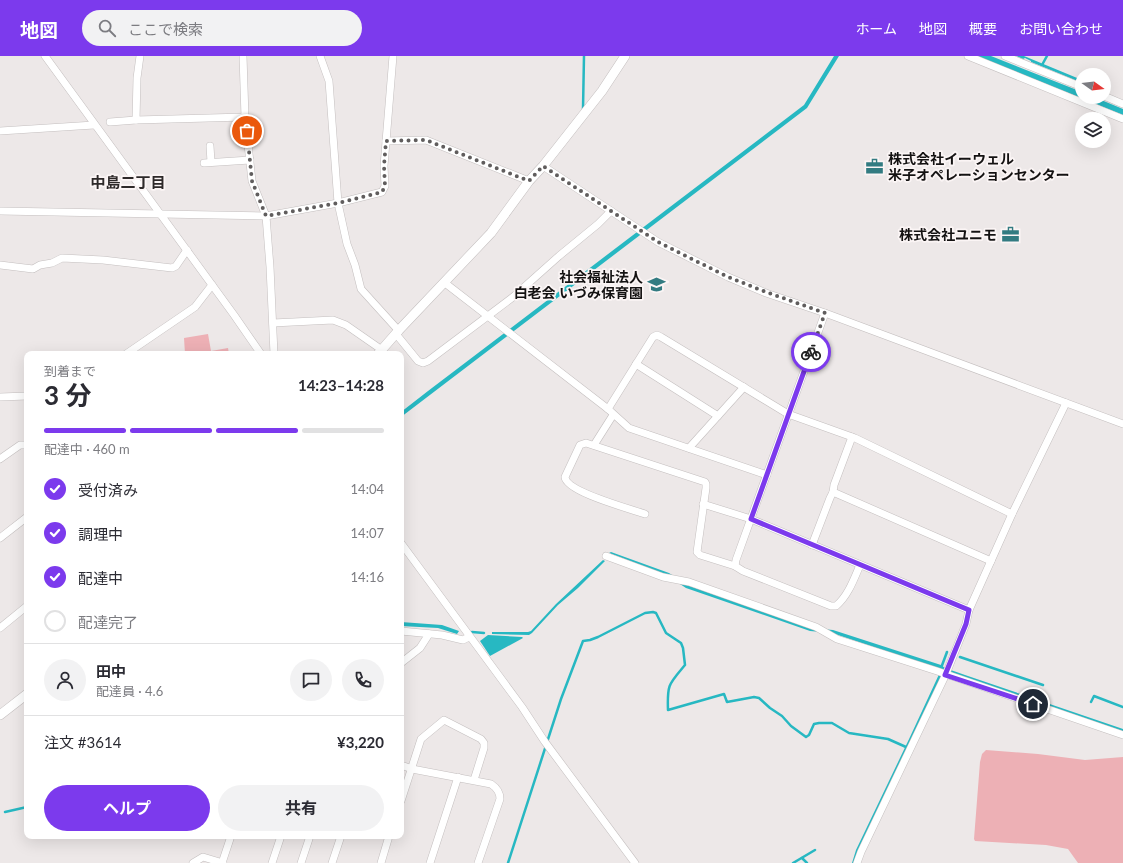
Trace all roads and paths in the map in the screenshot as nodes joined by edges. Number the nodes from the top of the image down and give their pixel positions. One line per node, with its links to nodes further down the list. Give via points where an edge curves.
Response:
1 (44, 56): 16 (street)
2 (140, 56): 14 (street)
3 (243, 56): 12 (street)
4 (320, 56): 23 (street, via 329,81)
5 (393, 56): 18 (street)
6 (625, 56): 21 (street, via 602,91)
7 (968, 56): 13 (street)
8 (1005, 56): 9 (street)
9 (1075, 84)
10 (1111, 99): 11 (street)
11 (1123, 103)
12 (245, 117): 14 (street); 20 (street)
13 (1123, 119)
14 (136, 120): 15 (street)
15 (110, 122)
16 (94, 125): 17 (street); 26 (street)
17 (0, 131)
18 (386, 141): 22 (street, via 426,140); 23 (street, via 385,186 382,192)
19 (210, 146): 20 (street, via 208,163)
20 (250, 160): 27 (street, via 252,181)
21 (543, 166): 22 (street); 25 (street)
22 (529, 181): 30 (street, via 491,233)
23 (338, 203): 27 (street); 35 (street, via 361,289)
24 (0, 211): 26 (street)
25 (611, 211): 32 (street, via 658,242 728,277); 33 (street)
26 (160, 214): 27 (street); 28 (street)
27 (266, 216): 34 (street)
28 (187, 250): 29 (street, via 172,268 62,258 33,269); 31 (street)
29 (0, 265)
30 (445, 283): 33 (street); 35 (street)
31 (212, 285): 36 (street, via 195,307); 37 (street)
32 (825, 313): 45 (street); 47 (street)
33 (488, 316): 35 (street, via 423,363 418,361); 46 (street)
34 (273, 323): 38 (street); 39 (street, via 333,320 346,325)
35 (397, 332): 40 (street)
36 (130, 351)
37 (259, 351)
38 (274, 351)
39 (379, 351)
40 (381, 351)
41 (636, 364): 42 (street, via 653,337 657,335); 46 (street); 48 (street)
42 (744, 387): 47 (street); 48 (street)
43 (24, 396): 44 (street)
44 (0, 397)
45 (1066, 403): 49 (street); 59 (street)
46 (610, 412): 52 (street); 53 (street, via 629,428)
47 (788, 414): 50 (street); 55 (street)
48 (718, 416): 53 (street)
49 (1123, 424)
50 (852, 436): 56 (street); 59 (street)
51 (24, 444): 54 (street)
52 (594, 445): 57 (street, via 705,482); 58 (street, via 584,443 578,447 566,480 584,493)
53 (689, 448): 55 (street)
54 (0, 459)
55 (766, 475): 61 (street)
56 (833, 492): 63 (street); 66 (street)
57 (703, 504): 61 (street); 68 (street, via 697,552)
58 (645, 514)
59 (1012, 514): 66 (street)
60 (24, 519): 62 (street)
61 (751, 519): 63 (street); 68 (street)
62 (0, 538)
63 (812, 545): 67 (street)
64 (404, 547): 74 (street)
65 (606, 556): 76 (street, via 816,627 829,635)
66 (991, 562): 70 (street)
67 (860, 565): 68 (street, via 851,586 836,606); 70 (street)
68 (735, 566)
69 (24, 608): 71 (street)
70 (969, 610): 76 (street, via 966,624)
71 (0, 628)
72 (404, 631): 73 (street)
73 (429, 634): 74 (street, via 463,640); 75 (street, via 420,648)
74 (469, 637): 98 (street)
75 (404, 661)
76 (944, 672): 79 (street); 99 (street)
77 (24, 696): 78 (street)
78 (0, 715)
79 (1123, 735)
80 (404, 766): 81 (street)
81 (412, 769): 82 (street); 83 (street, via 421,739 444,720 484,743); 84 (street)
82 (458, 777): 83 (street); 96 (street)
83 (474, 780): 97 (street, via 491,784 500,795)
84 (404, 792)
85 (231, 839): 91 (street)
86 (280, 839): 92 (street)
87 (309, 839): 93 (street)
88 (339, 839): 94 (street)
89 (388, 839): 95 (street)
90 (193, 863): 91 (street, via 203,857)
91 (223, 863)
92 (272, 863)
93 (301, 863)
94 (332, 863)
95 (380, 863)
96 (430, 863)
97 (478, 863)
98 (635, 863)
99 (857, 863)

